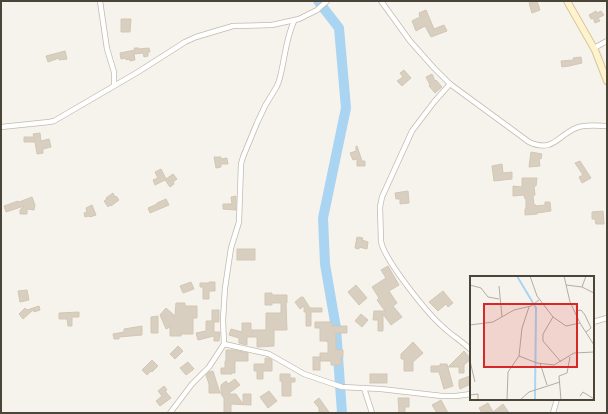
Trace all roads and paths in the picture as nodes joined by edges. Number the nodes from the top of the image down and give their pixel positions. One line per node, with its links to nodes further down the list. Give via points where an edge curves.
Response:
1 (100, 1): 10 (street, via 107,49 114,72)
2 (327, 1): 5 (street, via 317,10)
3 (381, 1): 9 (street, via 410,40)
4 (567, 1): 7 (street)
5 (294, 21): 10 (street, via 272,25 233,26 196,37); 15 (street, via 286,42 279,81 257,122 241,164 239,222 230,248 223,320)
6 (607, 41): 7 (street)
7 (594, 48): 8 (street)
8 (607, 81)
9 (450, 84): 11 (street, via 535,145 547,146 578,127); 16 (street, via 412,131 382,197 381,245 429,313)
10 (114, 85): 12 (street, via 54,121)
11 (607, 126)
12 (1, 127)
13 (607, 318): 14 (street)
14 (594, 322)
15 (224, 344): 17 (street, via 269,354 304,374 335,385); 20 (street, via 209,367)
16 (470, 349)
17 (364, 388): 18 (street, via 442,396); 21 (street)
18 (470, 394)
19 (557, 400): 22 (street)
20 (170, 413)
21 (372, 413)
22 (553, 413)

